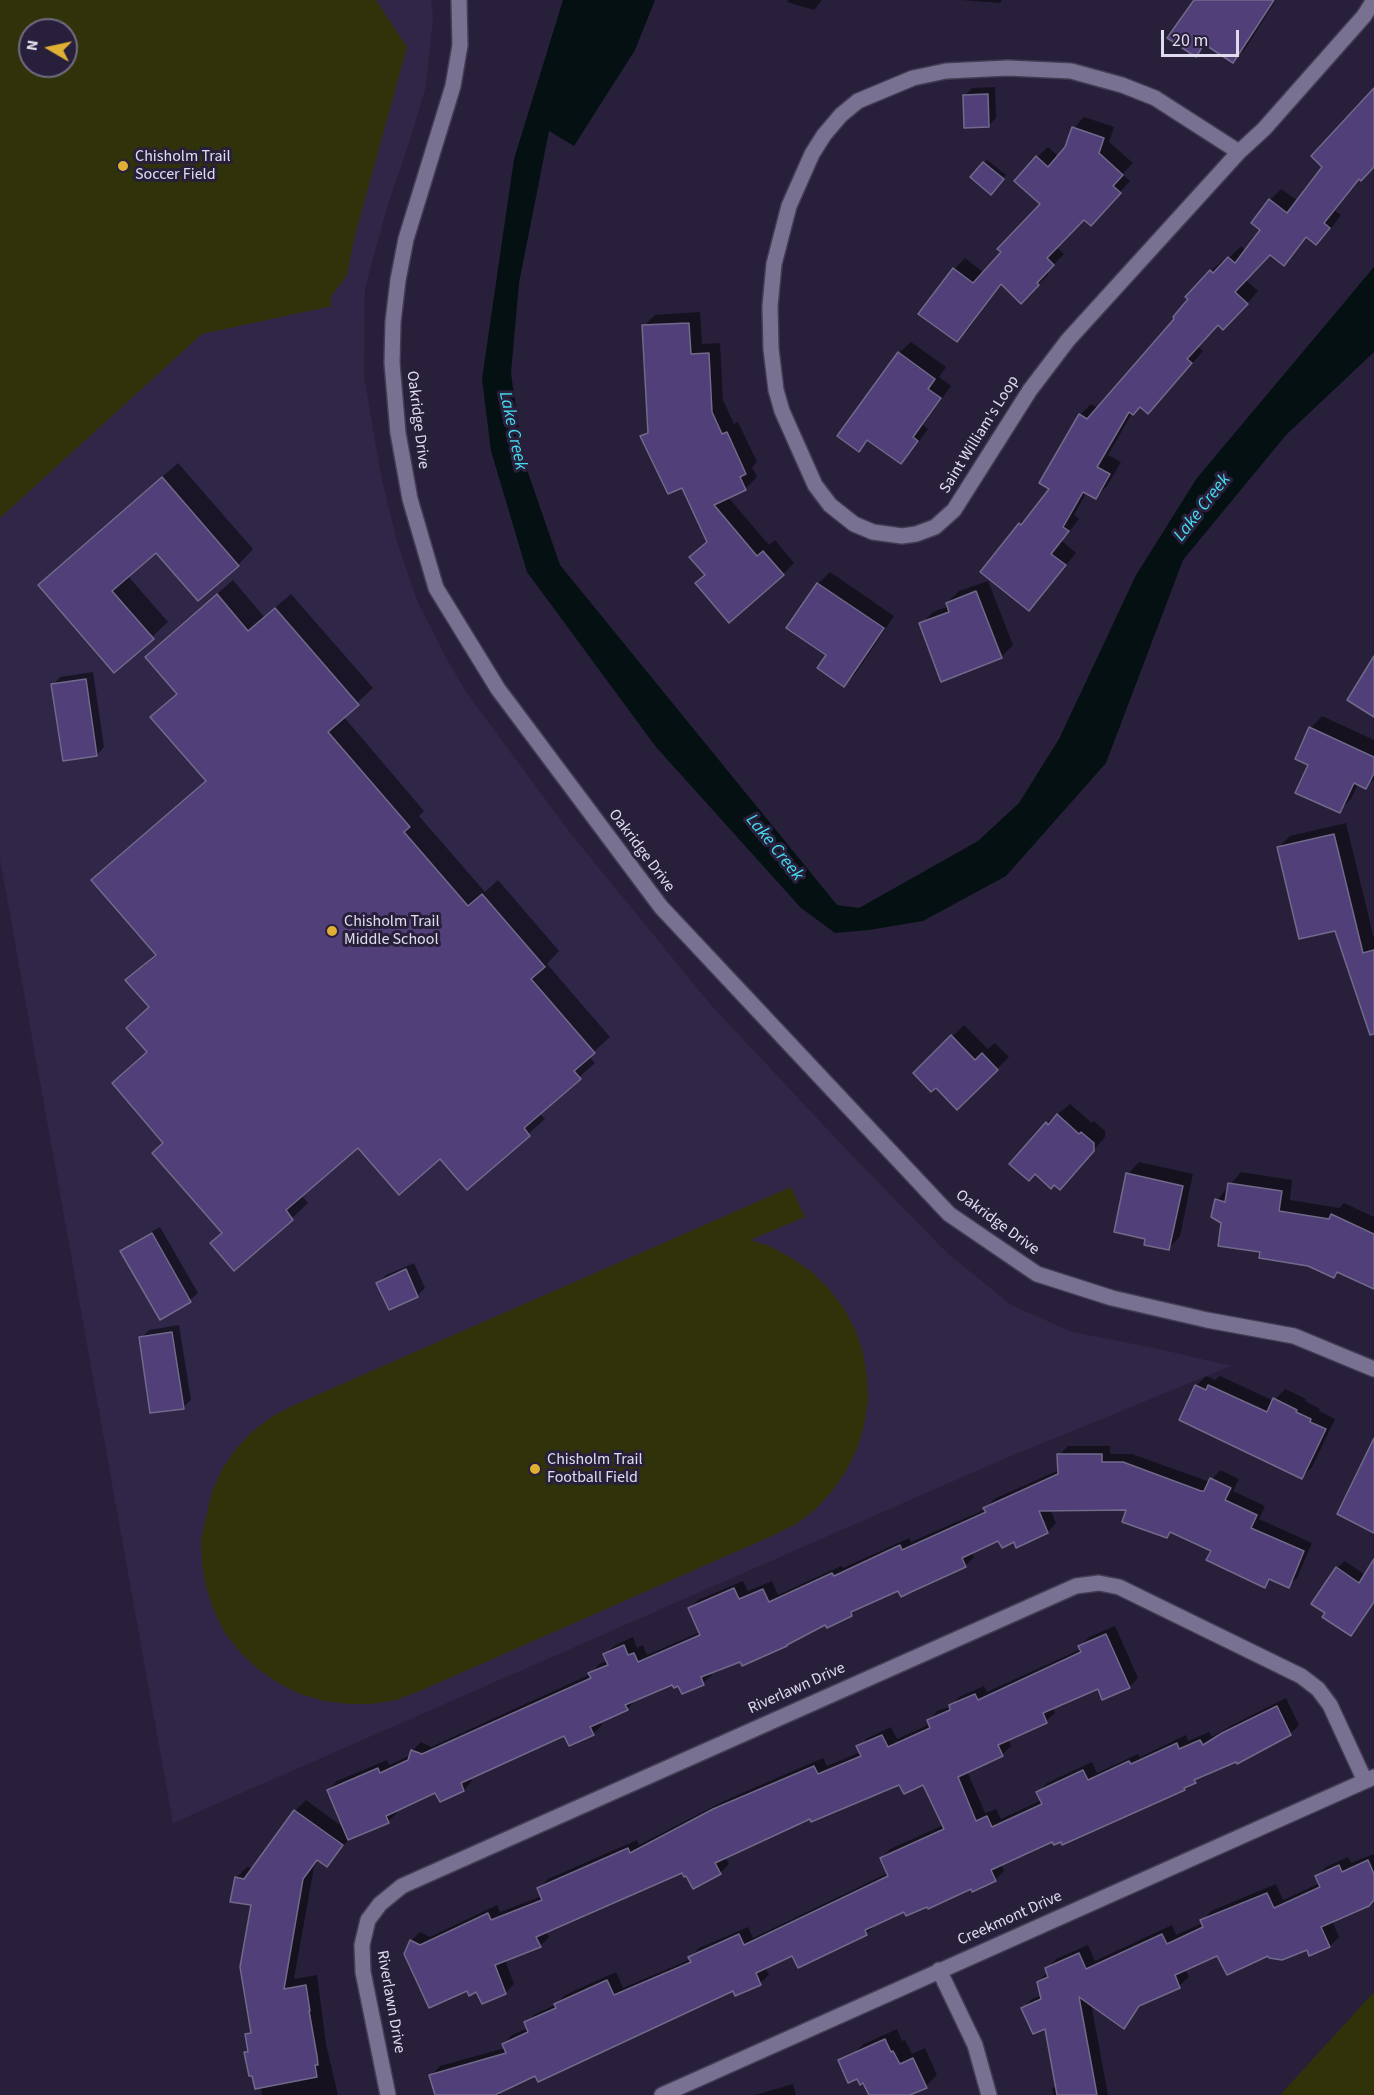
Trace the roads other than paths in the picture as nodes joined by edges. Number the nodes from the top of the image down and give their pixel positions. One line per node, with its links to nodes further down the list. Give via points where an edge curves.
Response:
1 (459, 0): 4 (street, Oakridge Drive, via 460,45 453,86 406,239 398,280 392,363 398,434 410,499 436,588 498,688 661,907 949,1214 1036,1274 1112,1298 1294,1336)
2 (1374, 0): 3 (street, Saint William's Loop, via 1264,129)
3 (1239, 152): 3 (street, Saint William's Loop, via 1155,98 1071,71 945,71 882,90 858,101 841,115 812,154 789,206 774,264 770,306 771,349 782,411 815,485 830,505 854,524 873,532 902,536 934,527 954,510 1030,390 1068,340)
4 (1374, 1369)
5 (1369, 1779): 6 (street, Creekmont Drive); 7 (street, Riverlawn Drive, via 1330,1706 1318,1689 1301,1676 1119,1587 1099,1583 1076,1586 402,1886 368,1920 362,1945 363,1972)
6 (939, 1970): 8 (street, Creekmont Drive); 9 (street, via 975,2045)
7 (388, 2095)
8 (662, 2095)
9 (989, 2095)

